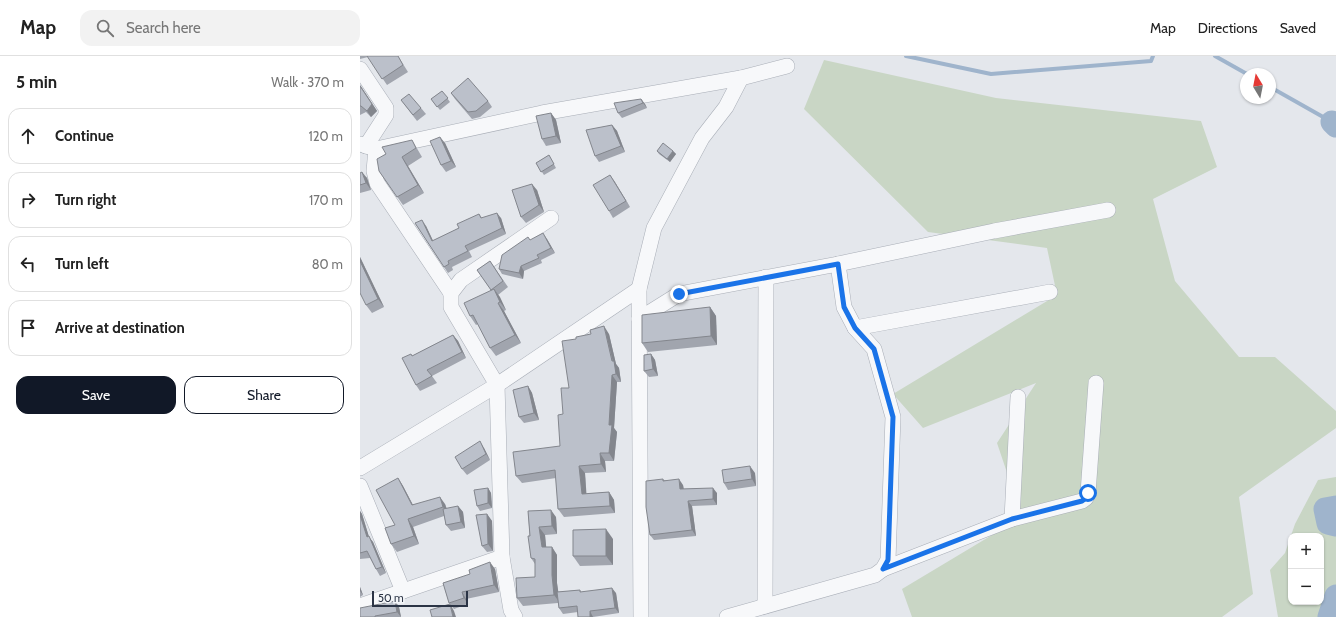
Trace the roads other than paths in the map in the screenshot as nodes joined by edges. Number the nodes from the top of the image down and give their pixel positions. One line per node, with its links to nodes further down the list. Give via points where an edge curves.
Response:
1 (787, 66): 3 (street)
2 (360, 69): 4 (street, via 386,108 386,114)
3 (741, 78): 4 (street); 9 (street, via 726,107 702,138 654,228)
4 (367, 147): 11 (street, via 377,183)
5 (1108, 210): 7 (street)
6 (551, 218): 11 (street, via 461,280)
7 (838, 264): 8 (street); 13 (street, via 844,307)
8 (766, 277): 12 (street, via 679,294); 24 (street)
9 (639, 289): 12 (street); 15 (street)
10 (1050, 292): 13 (street)
11 (451, 293): 15 (street, via 452,307)
12 (639, 319): 26 (street)
13 (855, 328): 21 (street, via 874,349 893,417 888,560)
14 (1096, 384): 19 (street, via 1086,498)
15 (497, 385): 17 (street); 20 (street)
16 (1018, 397): 19 (street)
17 (360, 468)
18 (360, 486): 22 (street)
19 (1012, 519): 21 (street)
20 (502, 557): 22 (street); 25 (street, via 511,610)
21 (883, 569): 24 (street, via 875,575)
22 (403, 591): 23 (street)
23 (360, 606)
24 (765, 606): 27 (street)
25 (515, 617)
26 (641, 617)
27 (727, 617)

